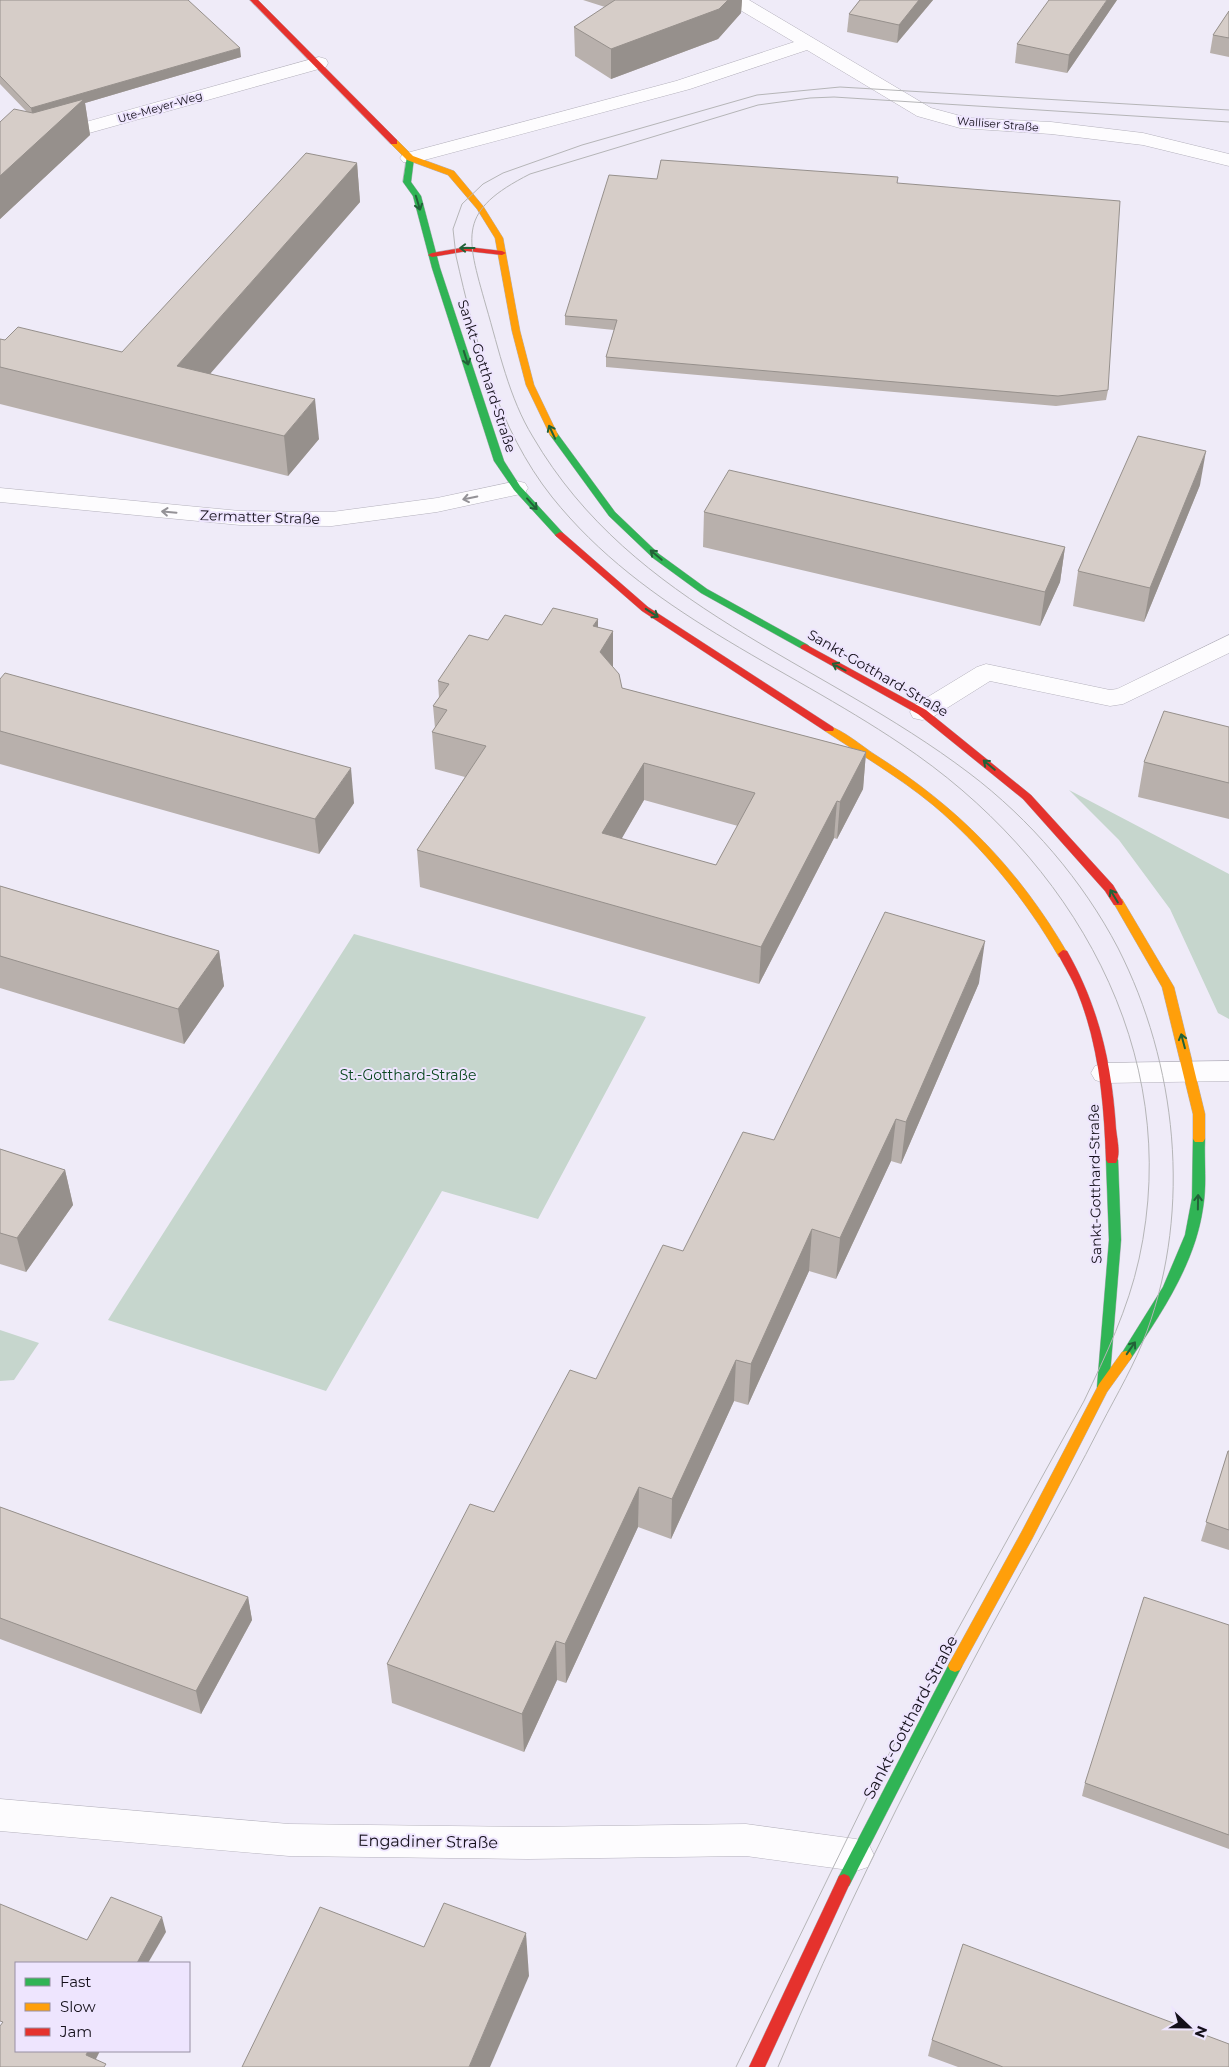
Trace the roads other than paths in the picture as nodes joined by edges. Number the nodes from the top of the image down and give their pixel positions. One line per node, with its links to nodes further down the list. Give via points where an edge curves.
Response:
1 (254, 0): 4 (street, Sankt-Gotthard-Straße)
2 (736, 0): 3 (street, Walliser Straße)
3 (808, 44): 6 (street, via 683,85); 7 (street, Walliser Straße, via 924,112 967,124 1050,128 1143,139)
4 (318, 63): 5 (street, Ute-Meyer-Weg, via 39,140); 6 (street, Sankt-Gotthard-Straße)
5 (0, 134)
6 (410, 158): 8 (street, Sankt-Gotthard-Straße, via 451,173 480,208 499,238); 9 (street, Sankt-Gotthard-Straße, one-way to 9, via 407,182 417,196)
7 (1229, 160)
8 (502, 253): 9 (street, one-way to 9, via 472,247 454,248); 13 (street, Sankt-Gotthard-Straße, one-way to 8, via 704,591 656,556 612,514 556,440 530,385)
9 (432, 255): 10 (street, Sankt-Gotthard-Straße, one-way to 10, via 499,461)
10 (517, 488): 11 (street, Zermatter Straße, one-way to 11, via 437,505 332,520 240,518); 16 (street, Sankt-Gotthard-Straße, one-way to 16, via 565,541 646,609 936,802 998,863 1051,932 1084,994)
11 (0, 495)
12 (1229, 643): 13 (street, via 1123,696 1110,698 986,672)
13 (922, 712): 14 (street, Sankt-Gotthard-Straße, one-way to 13, via 1168,986 1109,888 1026,797)
14 (1190, 1071): 15 (street); 16 (street); 17 (street, Sankt-Gotthard-Straße, one-way to 14, via 1153,1316 1182,1262 1197,1214 1199,1114)
15 (1229, 1071)
16 (1105, 1073): 17 (street, Sankt-Gotthard-Straße, via 1111,1118 1115,1240)
17 (1103, 1388): 19 (street, Sankt-Gotthard-Straße)
18 (0, 1815): 19 (street, Engadiner Straße, via 290,1840 528,1843 746,1840)
19 (856, 1855): 20 (street, Sankt-Gotthard-Straße)
20 (757, 2067)

